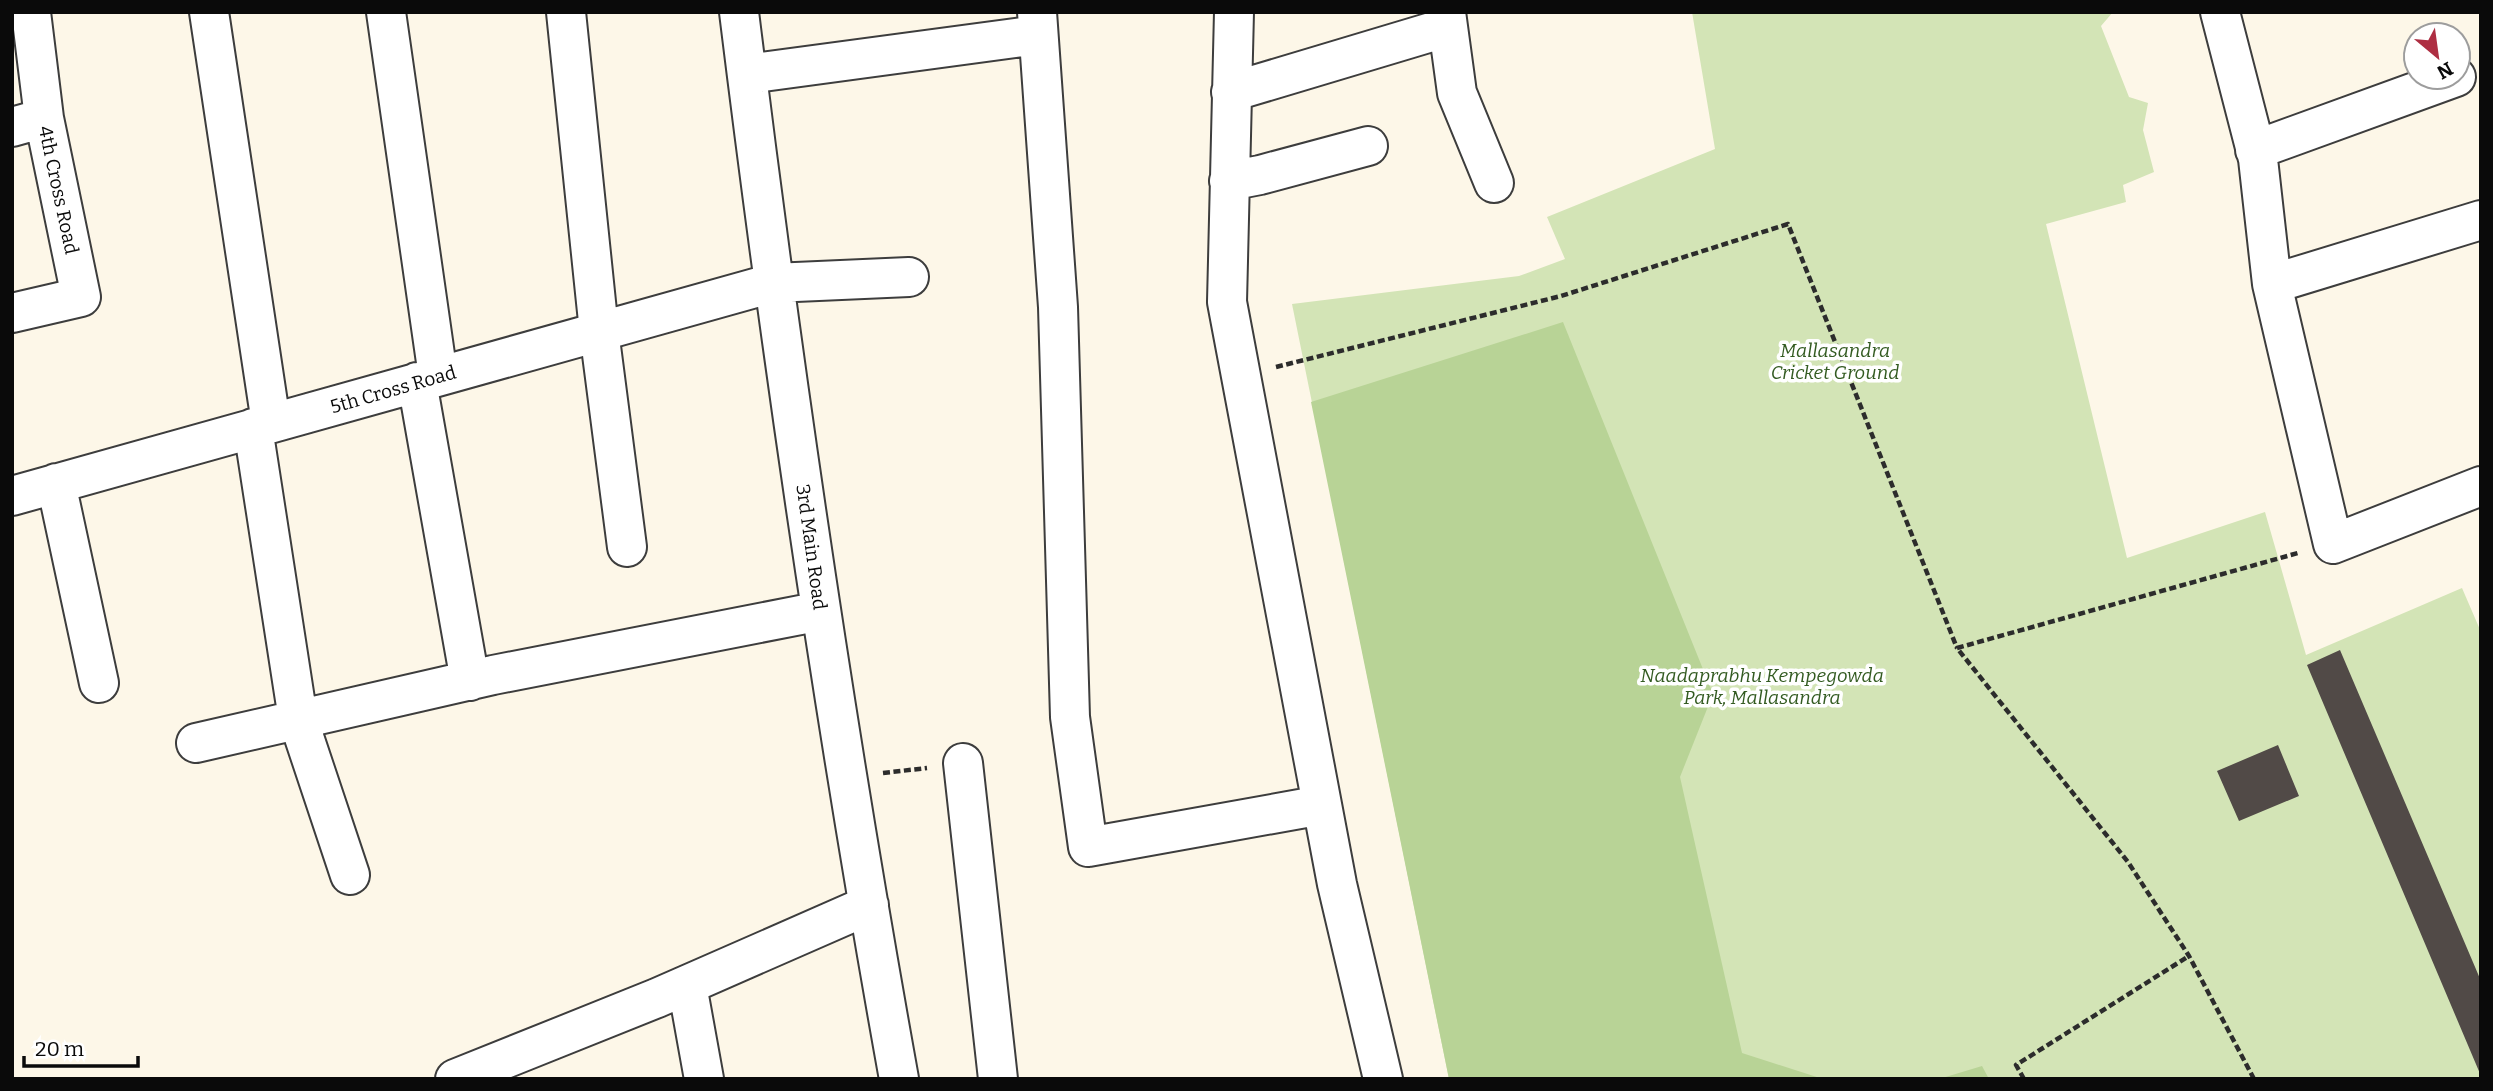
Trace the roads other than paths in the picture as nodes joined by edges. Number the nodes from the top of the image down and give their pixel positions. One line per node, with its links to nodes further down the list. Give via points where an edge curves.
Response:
1 (31, 12): 13 (street, 4th Cross Road)
2 (209, 12): 25 (street)
3 (386, 12): 24 (street)
4 (566, 12): 23 (street)
5 (740, 12): 10 (street, 3rd Main Road)
6 (1234, 12): 12 (street)
7 (2220, 12): 15 (street)
8 (1447, 20): 12 (street); 17 (street, via 1457,93)
9 (1037, 24): 10 (street); 36 (street, via 1058,307 1070,717 1088,847)
10 (747, 74): 20 (street, 3rd Main Road)
11 (2418, 91): 15 (street)
12 (1231, 92): 16 (street)
13 (28, 123): 22 (street, 4th Cross Road, via 81,296)
14 (1368, 146): 16 (street)
15 (2255, 150): 21 (street)
16 (1230, 181): 36 (street, via 1227,302)
17 (1494, 183)
18 (2481, 220): 21 (street)
19 (909, 277): 20 (street, 5th Cross Road)
20 (773, 283): 23 (street, 5th Cross Road); 30 (street, 3rd Main Road)
21 (2272, 284): 27 (street, via 2333,544)
22 (12, 313)
23 (599, 331): 24 (street, 5th Cross Road); 29 (street)
24 (427, 379): 25 (street, 5th Cross Road); 31 (street)
25 (262, 426): 26 (street, 5th Cross Road); 33 (street)
26 (56, 483): 28 (street, 5th Cross Road); 32 (street)
27 (2481, 486)
28 (12, 496)
29 (628, 547)
30 (821, 611): 31 (street); 38 (street, 3rd Main Road)
31 (470, 681): 33 (street)
32 (99, 682)
33 (298, 719): 34 (street); 37 (street)
34 (196, 743)
35 (963, 763): 43 (street)
36 (1322, 805): 44 (street)
37 (350, 875)
38 (869, 905): 39 (street); 42 (street, 3rd Main Road)
39 (687, 985): 40 (street); 41 (street)
40 (455, 1079)
41 (704, 1079)
42 (899, 1079)
43 (998, 1079)
44 (1383, 1079)

